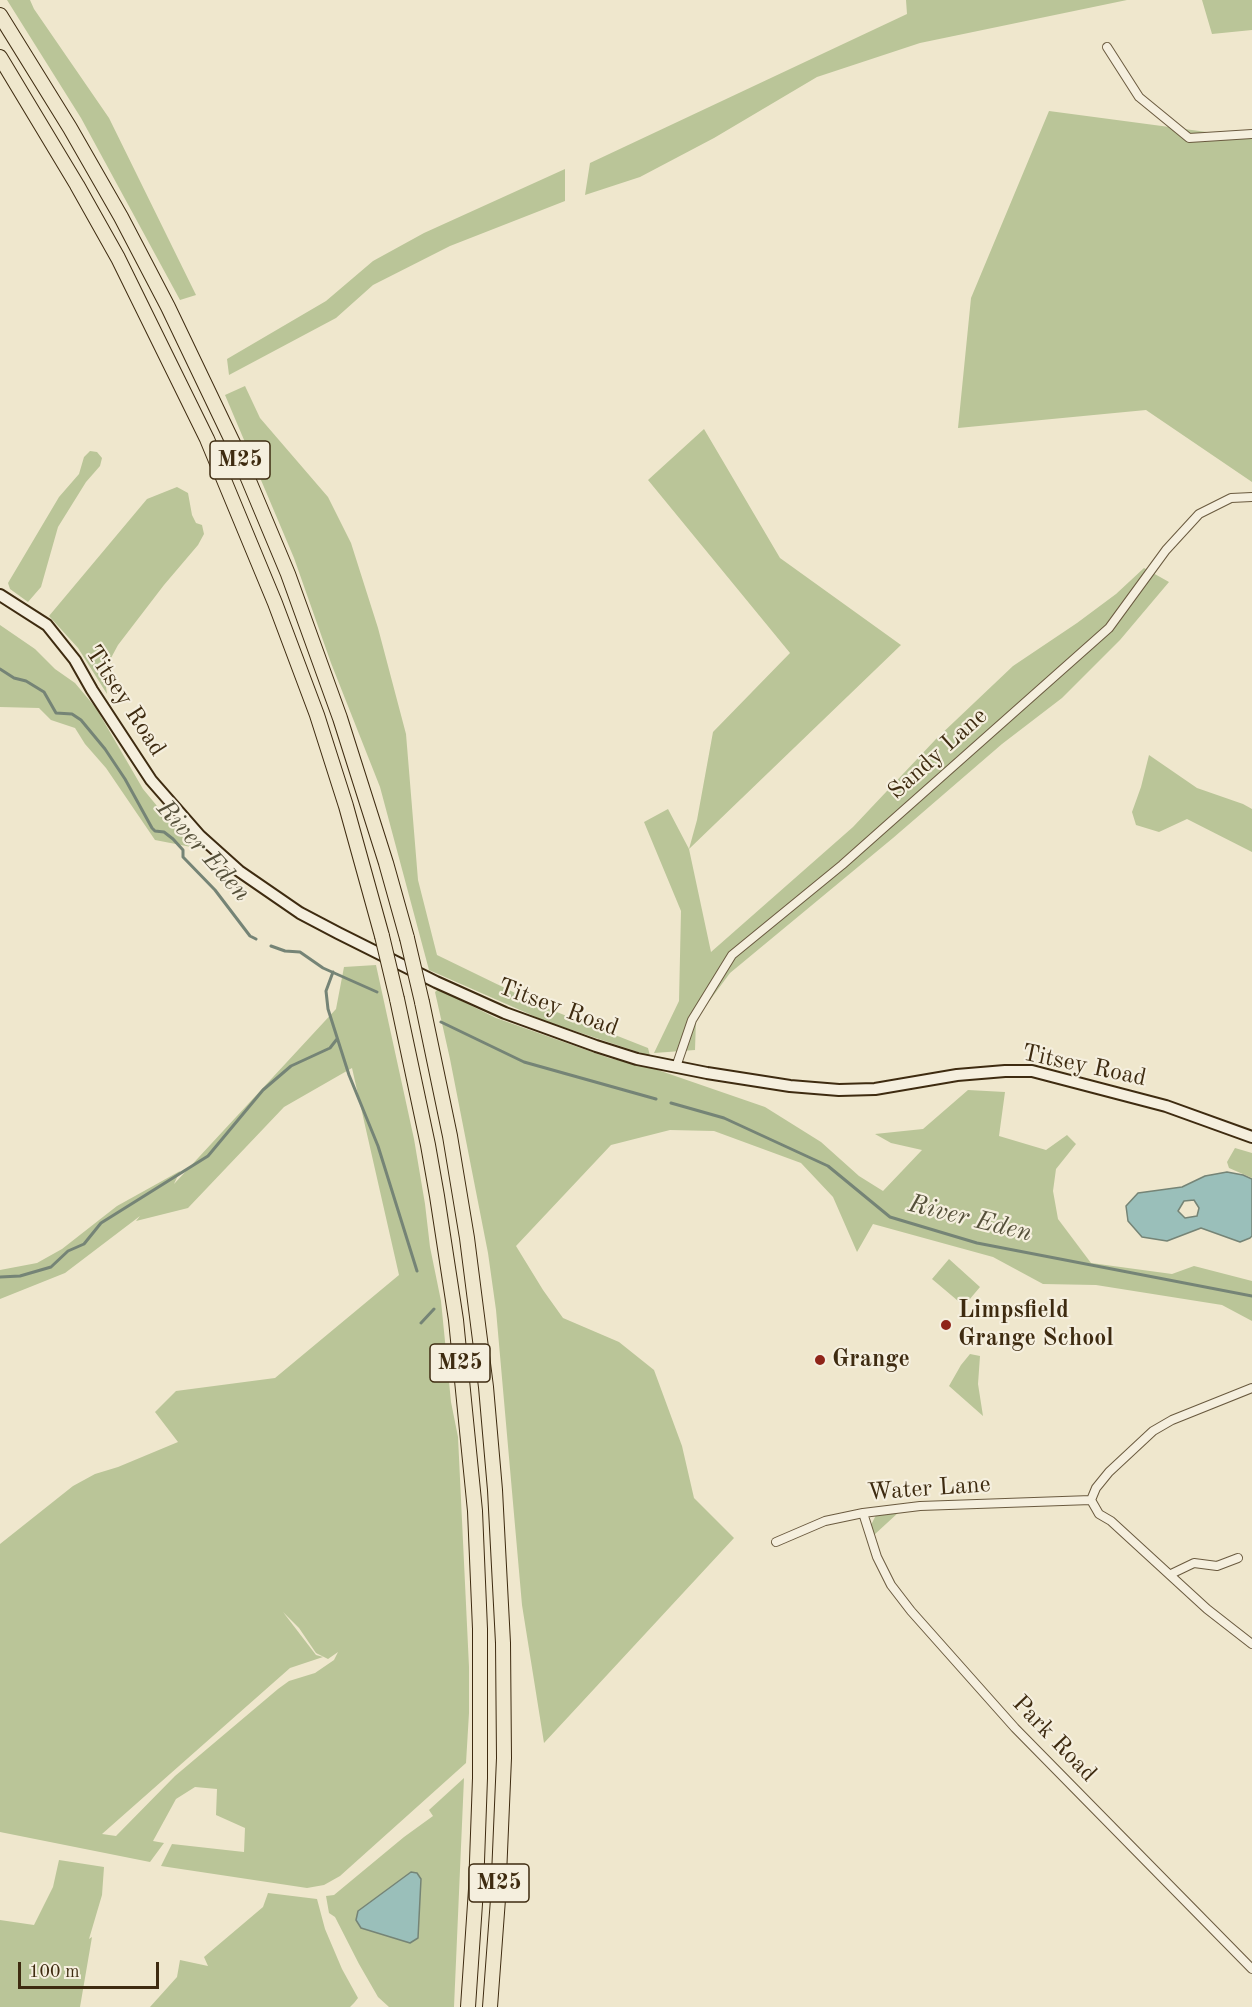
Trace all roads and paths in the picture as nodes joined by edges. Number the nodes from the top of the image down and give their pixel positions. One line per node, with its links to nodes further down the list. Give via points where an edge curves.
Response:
1 (0, 15): 18 (highway, M25, bridge, via 121,217 234,445 288,574 337,708 407,939 459,1187 486,1387 499,1551 504,1758)
2 (1107, 47): 4 (street, via 1139,97 1189,138)
3 (0, 57): 17 (highway, M25, bridge, via 118,258 212,450 317,715 382,936 428,1144 456,1320 475,1511 481,1732)
4 (1252, 134)
5 (1252, 497): 7 (street, Sandy Lane, via 1231,498 1199,514 1166,550 1109,628 842,865 732,955 692,1020)
6 (0, 595): 7 (main road, Titsey Road, via 47,625 75,660 171,805 223,857 268,892 339,933 505,1013 596,1046)
7 (676, 1067): 8 (main road, Titsey Road, via 839,1090 875,1089 957,1075 1032,1071 1166,1106)
8 (1252, 1137)
9 (1252, 1388): 10 (street, via 1153,1431 1109,1472 1095,1488)
10 (1091, 1500): 11 (street, Water Lane, via 920,1506); 14 (street, via 1099,1514)
11 (863, 1513): 12 (street, Water Lane, via 825,1521); 16 (street, Park Road, via 877,1557 891,1585 911,1611 1014,1728)
12 (776, 1542)
13 (1238, 1558): 14 (street, via 1217,1566 1194,1563)
14 (1171, 1574): 15 (street)
15 (1252, 1644)
16 (1252, 1969)
17 (468, 2007)
18 (490, 2007)

